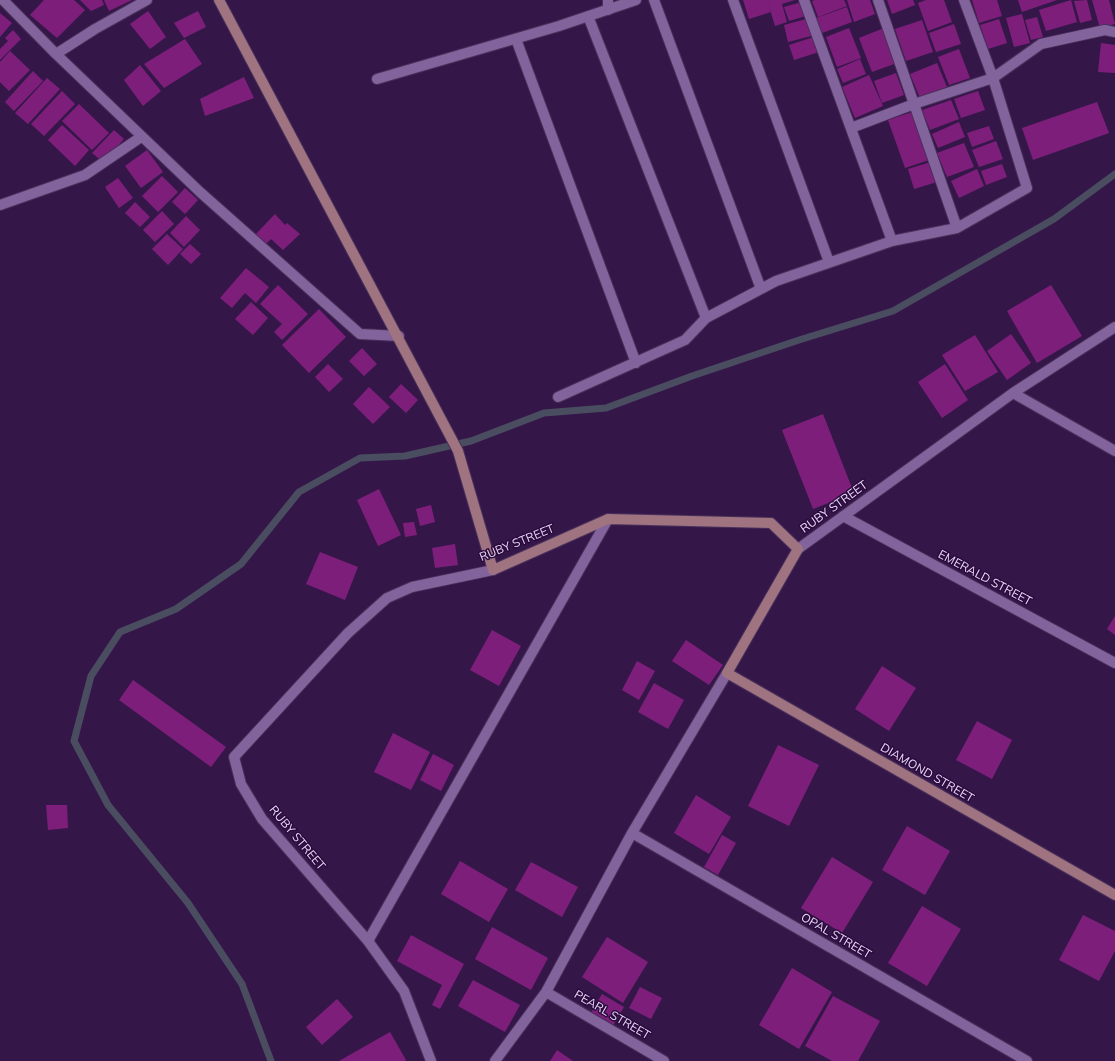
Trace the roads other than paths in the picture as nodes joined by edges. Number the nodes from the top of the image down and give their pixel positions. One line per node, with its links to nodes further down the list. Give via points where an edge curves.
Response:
1 (3, 0): 14 (street)
2 (147, 0): 14 (street)
3 (219, 0): 27 (street, via 384,313)
4 (636, 0): 10 (street)
5 (654, 0): 24 (street)
6 (733, 0): 23 (street)
7 (804, 0): 18 (street)
8 (878, 0): 17 (street)
9 (964, 0): 15 (street)
10 (608, 5): 11 (street)
11 (588, 16): 13 (street); 25 (street)
12 (1115, 32): 15 (street, via 1105,30 1041,44)
13 (516, 39): 16 (street); 28 (street)
14 (56, 54): 19 (street)
15 (993, 78): 17 (street); 21 (street, via 1027,188)
16 (377, 79)
17 (914, 104): 18 (street); 21 (street)
18 (851, 128): 22 (street)
19 (141, 137): 20 (street, via 85,175); 27 (street, via 360,334)
20 (0, 205)
21 (957, 228): 22 (street)
22 (892, 241): 23 (street)
23 (829, 262): 24 (street)
24 (761, 289): 25 (street)
25 (706, 318): 28 (street, via 685,340)
26 (1115, 327): 29 (street, RUBY STREET)
27 (399, 336): 35 (street, via 458,451)
28 (636, 363): 30 (street)
29 (1013, 393): 31 (street); 32 (street, RUBY STREET)
30 (558, 397)
31 (1115, 451)
32 (843, 516): 34 (street, RUBY STREET); 36 (street, EMERALD STREET)
33 (608, 519): 34 (street, RUBY STREET, via 771,523); 35 (street, RUBY STREET); 40 (street)
34 (798, 549): 37 (street)
35 (493, 570): 40 (street, RUBY STREET, via 412,587 387,598 348,633 234,757 241,784 262,819)
36 (1115, 663)
37 (727, 673): 38 (street); 39 (street, DIAMOND STREET)
38 (632, 832): 41 (street); 45 (street, OPAL STREET)
39 (1115, 894)
40 (368, 941): 42 (street, RUBY STREET, via 404,991)
41 (546, 992): 43 (street); 44 (street, PEARL STREET)
42 (431, 1061)
43 (495, 1061)
44 (664, 1061)
45 (1027, 1061)

